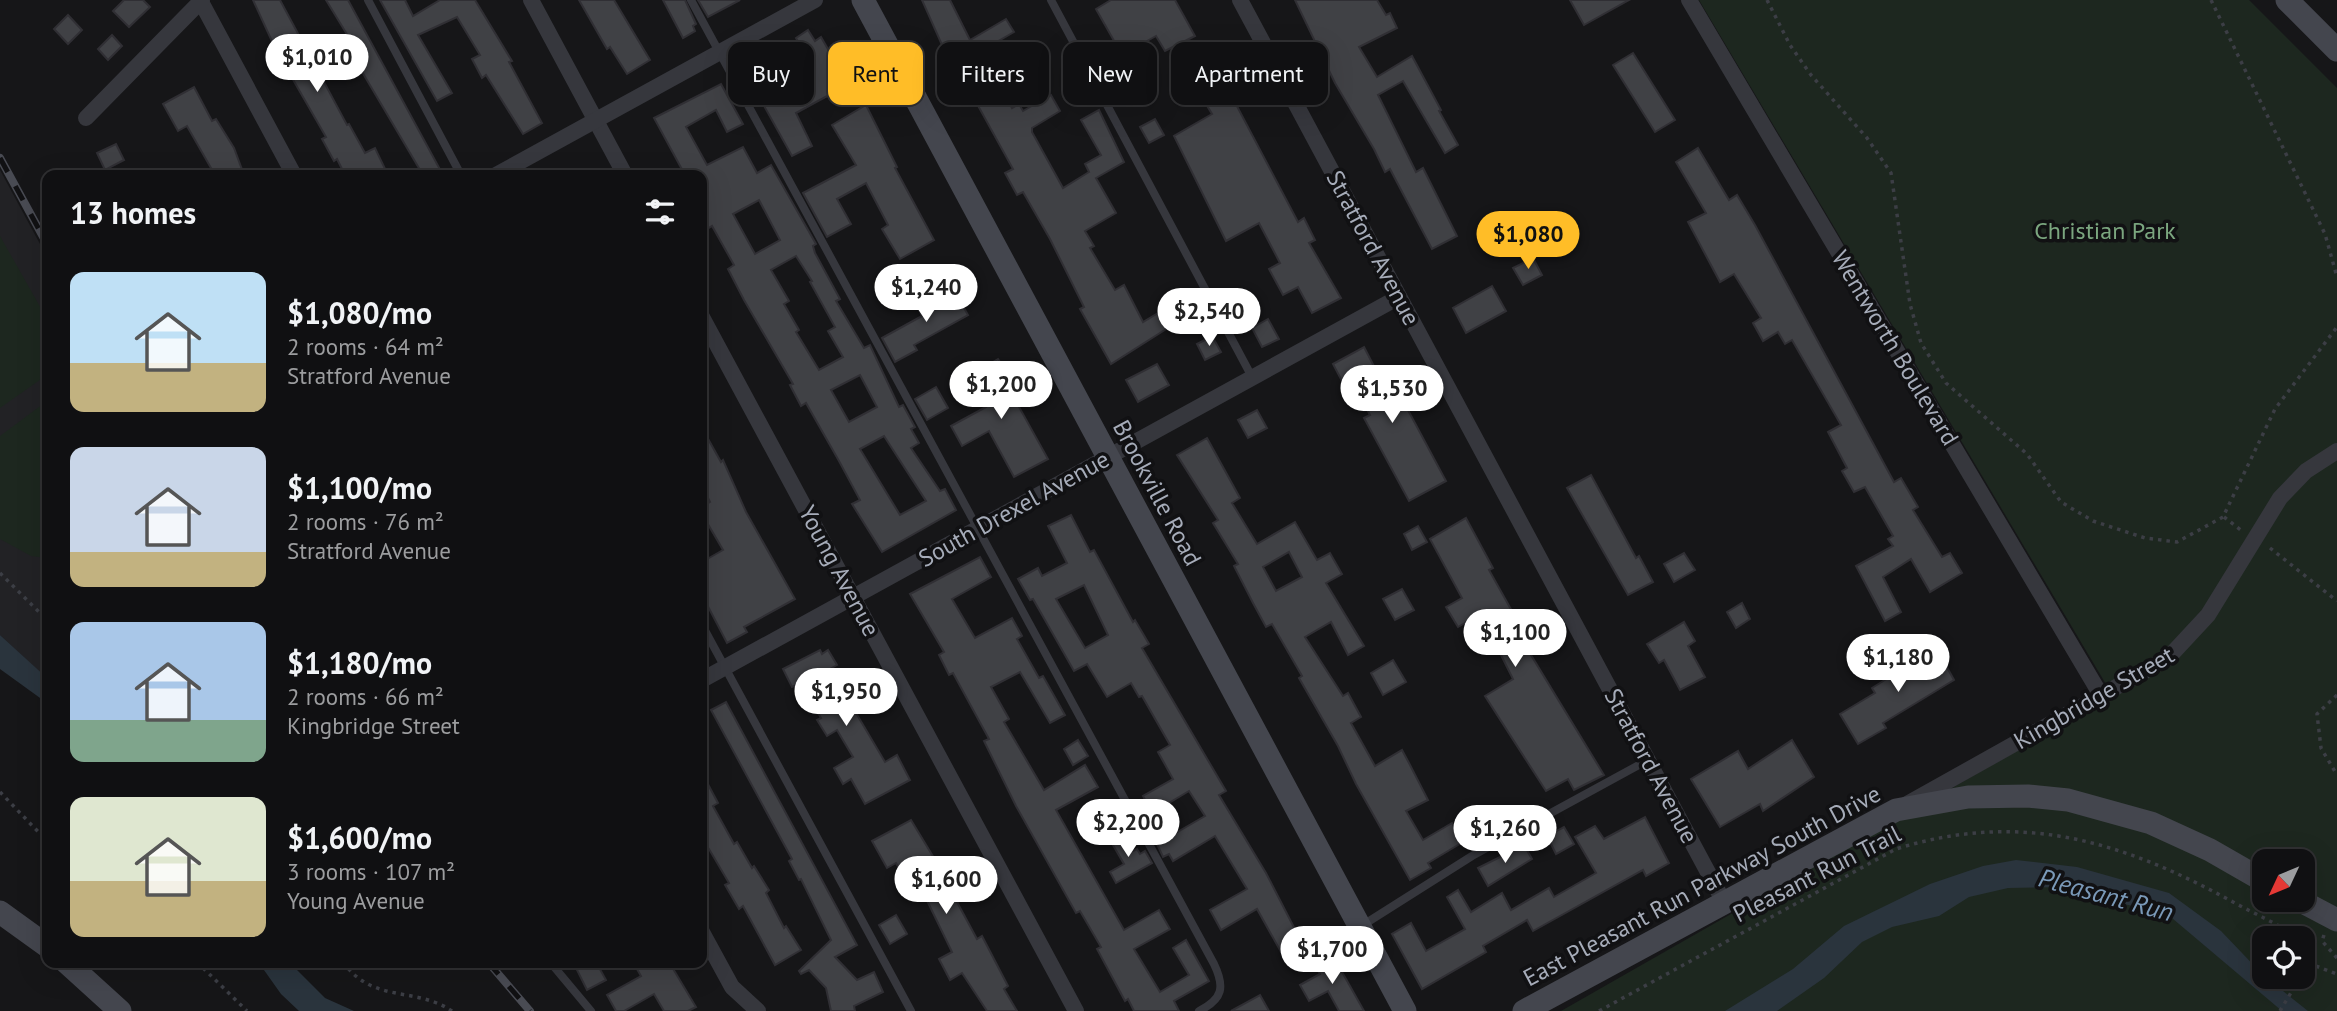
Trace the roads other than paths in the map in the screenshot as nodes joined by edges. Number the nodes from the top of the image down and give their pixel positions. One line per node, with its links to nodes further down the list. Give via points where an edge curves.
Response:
1 (201, 0): 13 (street); 15 (street)
2 (368, 0): 16 (lane)
3 (531, 0): 14 (street)
4 (691, 0): 12 (lane)
5 (815, 0): 12 (street)
6 (863, 0): 23 (street, Brookville Road)
7 (1051, 0): 21 (lane)
8 (1240, 0): 19 (street, Stratford Avenue)
9 (1689, 0): 29 (street, Wentworth Boulevard)
10 (2287, 0): 11 (street)
11 (2337, 50)
12 (720, 52): 14 (street); 24 (lane)
13 (86, 118)
14 (596, 121): 17 (street); 18 (street)
15 (291, 170)
16 (458, 170)
17 (505, 170)
18 (622, 170)
19 (1399, 297): 21 (street, South Drexel Avenue); 30 (street, Stratford Avenue)
20 (707, 326): 25 (street, Young Avenue)
21 (1252, 377): 23 (street, South Drexel Avenue)
22 (2337, 451): 29 (street, Kingbridge Street, via 2306,471 2280,498 2187,641 2153,668)
23 (1108, 457): 24 (street, South Drexel Avenue); 37 (street, Brookville Road)
24 (980, 528): 25 (street, South Drexel Avenue); 47 (lane, via 1222,981 1213,1004)
25 (853, 597): 27 (street, South Drexel Avenue); 46 (street, Young Avenue)
26 (707, 634): 27 (lane)
27 (726, 667): 28 (street, South Drexel Avenue); 45 (lane)
28 (707, 677)
29 (2102, 697): 31 (street, Kingbridge Street)
30 (1648, 760): 33 (street, Stratford Avenue); 37 (lane, via 1472,856)
31 (1895, 810): 32 (street, East Pleasant Run Parkway South Drive, via 1968,797 2068,800 2159,827); 33 (street, East Pleasant Run Parkway South Drive)
32 (2252, 874)
33 (1725, 904): 49 (street, East Pleasant Run Parkway South Drive)
34 (2315, 908): 36 (street)
35 (0, 912): 39 (street)
36 (2337, 920)
37 (1360, 927): 48 (street, Brookville Road)
38 (707, 941): 44 (street, via 732,987)
39 (42, 942)
40 (73, 968): 42 (street)
41 (555, 968): 43 (lane)
42 (120, 1011)
43 (591, 1011)
44 (758, 1011)
45 (911, 1011)
46 (1076, 1011)
47 (1199, 1011)
48 (1405, 1011)
49 (1524, 1011)

